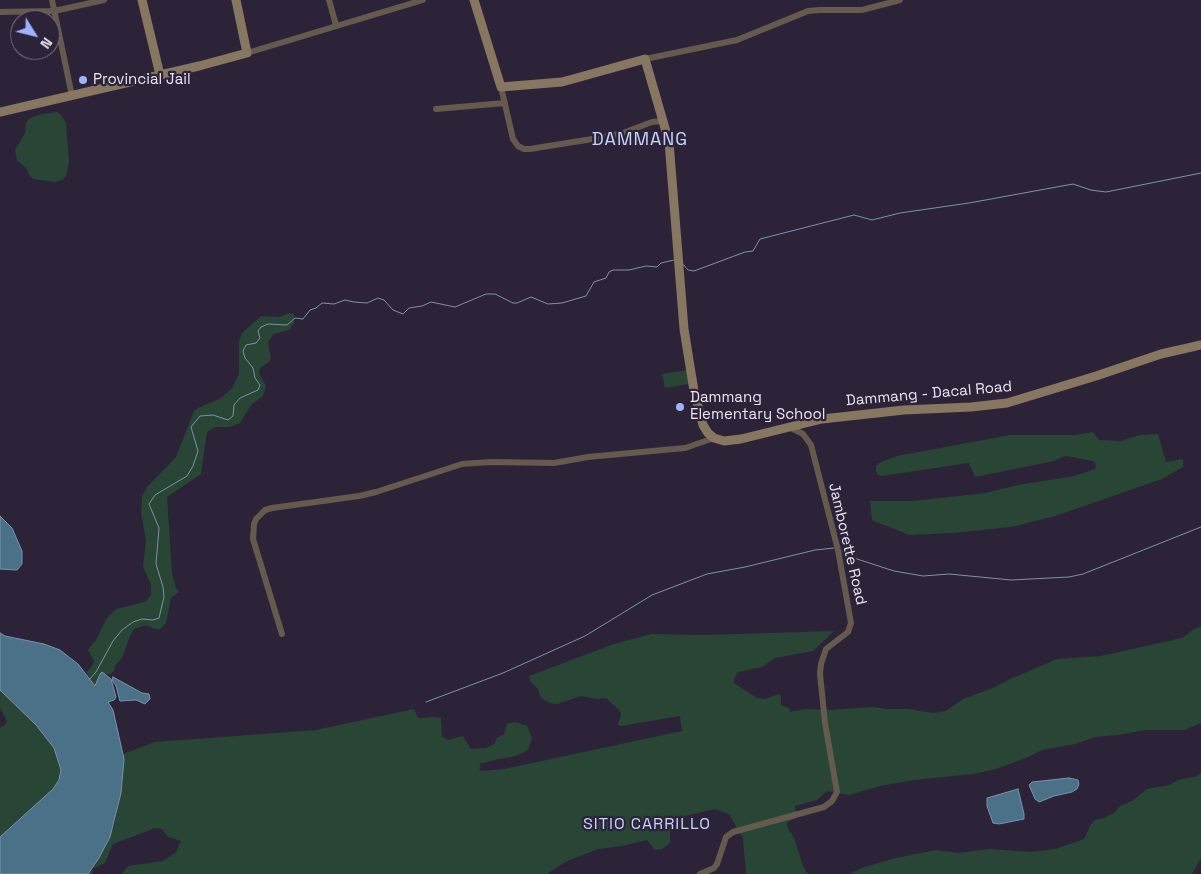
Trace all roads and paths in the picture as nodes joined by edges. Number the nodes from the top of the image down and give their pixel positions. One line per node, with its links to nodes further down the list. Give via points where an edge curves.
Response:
1 (104, 0): 8 (street)
2 (142, 0): 13 (street)
3 (236, 0): 11 (street)
4 (329, 0): 9 (street)
5 (422, 0): 9 (street)
6 (474, 0): 14 (street)
7 (900, 0): 12 (street, via 862,10 808,11 737,40)
8 (59, 10)
9 (336, 25): 11 (street)
10 (60, 39): 15 (street)
11 (247, 53): 13 (street)
12 (645, 60): 14 (street, via 562,82); 19 (street)
13 (160, 75): 15 (street)
14 (501, 87): 16 (street)
15 (72, 96): 18 (street)
16 (505, 103): 17 (street); 19 (street, via 513,139 518,146 527,149 618,134)
17 (436, 109)
18 (0, 112)
19 (663, 121): 23 (street, via 671,160 686,342 694,392 703,425)
20 (1201, 345): 21 (street, Dammang - Dacal Road, via 1161,354 1007,403)
21 (811, 421): 22 (street, Dammang - Dacal Road); 24 (street, via 806,429)
22 (789, 427): 23 (street, Dammang - Dacal Road, via 730,440); 24 (street)
23 (714, 438): 25 (street, via 685,448 554,463 462,464 359,496 265,510 256,519 253,539)
24 (808, 439): 26 (street, Jamborette Road, via 838,550 851,623 848,632 826,649 820,674 827,737 837,785 835,796 824,807 733,832 726,838 714,868)
25 (282, 634)
26 (700, 874)

